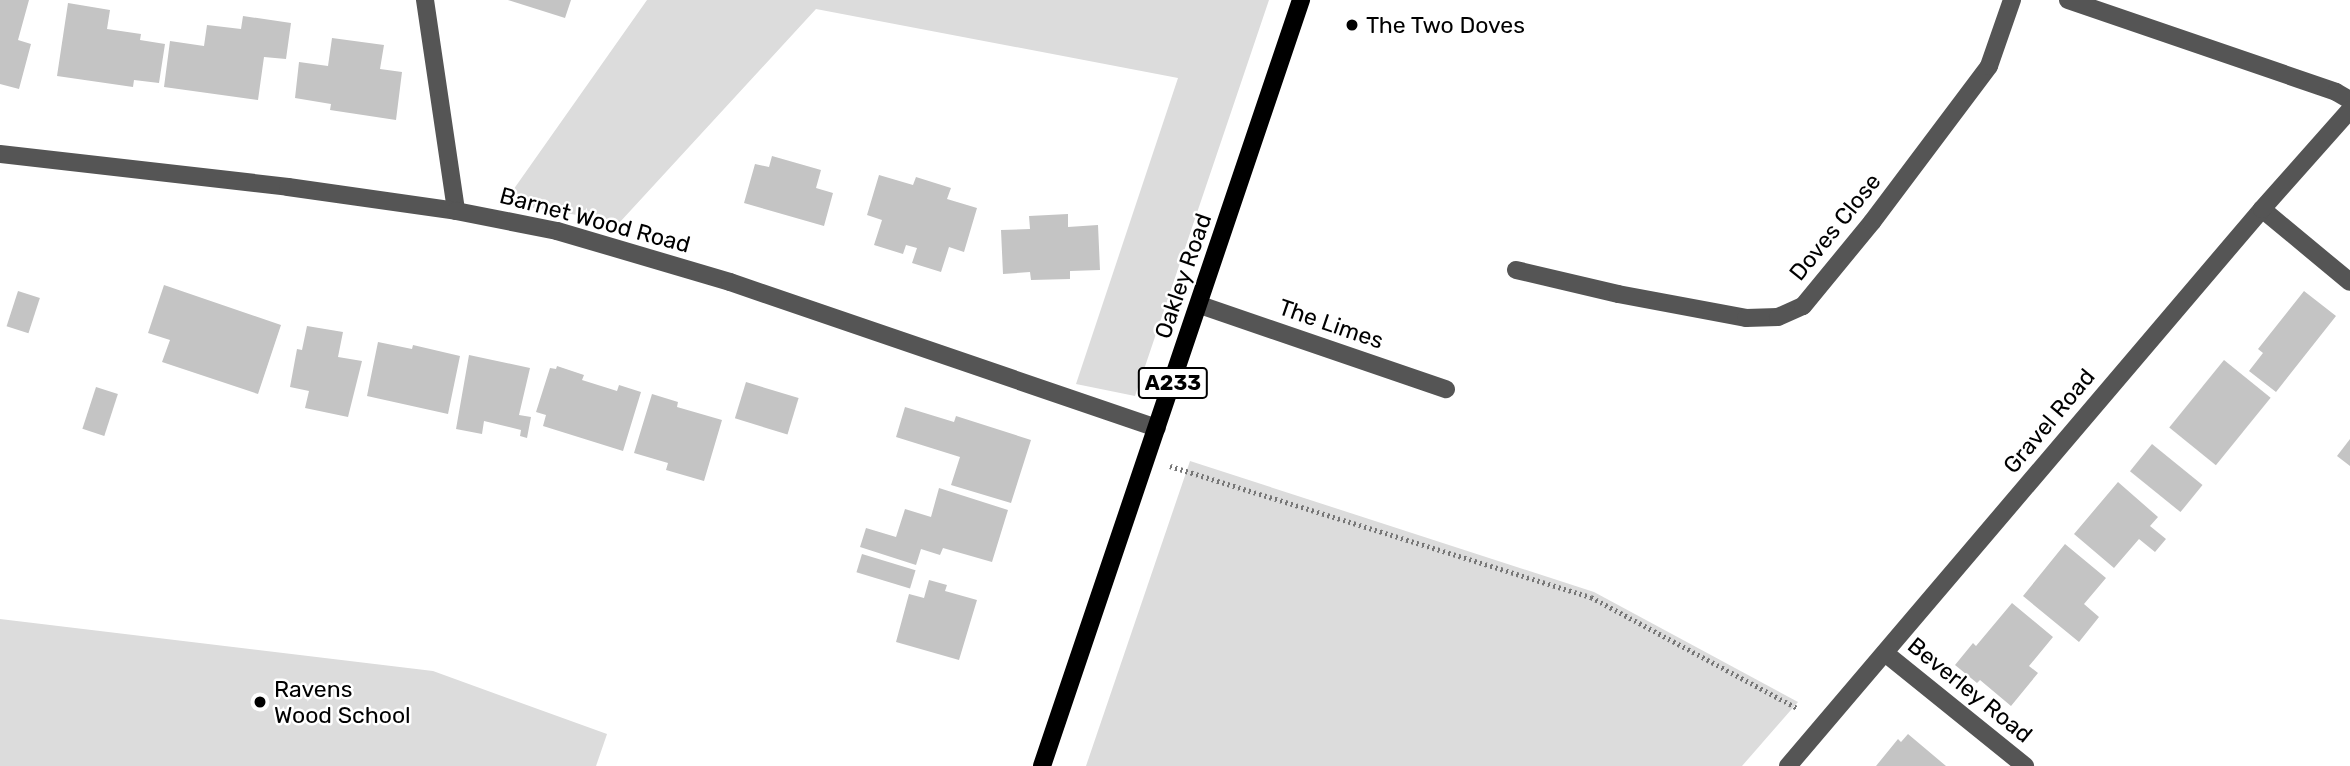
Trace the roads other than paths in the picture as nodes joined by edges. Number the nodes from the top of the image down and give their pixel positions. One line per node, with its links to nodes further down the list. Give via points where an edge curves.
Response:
1 (425, 0): 9 (street)
2 (1301, 0): 12 (main road, Oakley Road / A233)
3 (2012, 0): 10 (street, Doves Close, via 1989,66 1803,306 1778,317 1746,318)
4 (2068, 0): 5 (street)
5 (2350, 100)
6 (2350, 110): 8 (street, Gravel Road)
7 (0, 154): 9 (street, Barnet Wood Road)
8 (2262, 209): 11 (street); 15 (street, Gravel Road)
9 (456, 211): 14 (street, Barnet Wood Road, via 557,231 730,282)
10 (1517, 270)
11 (2350, 282)
12 (1200, 305): 13 (street, The Limes); 14 (main road, Oakley Road / A233)
13 (1446, 389)
14 (1157, 428): 16 (main road, Oakley Road / A233)
15 (1885, 653): 17 (street, Gravel Road); 18 (street, Beverley Road)
16 (1042, 766)
17 (1788, 766)
18 (2025, 766)

